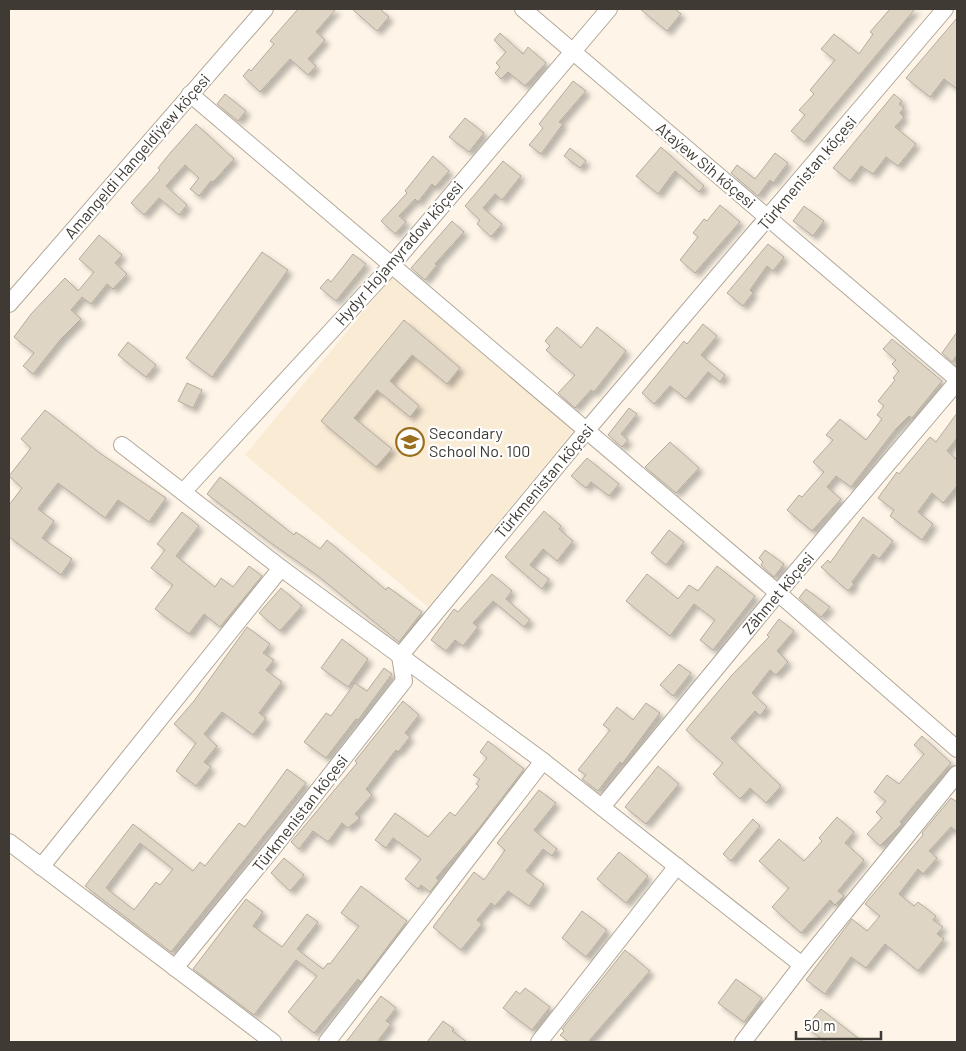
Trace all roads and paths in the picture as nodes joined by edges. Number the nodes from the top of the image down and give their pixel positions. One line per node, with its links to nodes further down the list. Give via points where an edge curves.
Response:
1 (265, 9): 6 (street, Amangeldi Hangeldiýew köçesi)
2 (523, 9): 5 (street, Ataýew Sih köçesi)
3 (609, 9): 5 (street, Hydyr Hojamyradow köçesi)
4 (945, 9): 7 (street, Türkmenistan köçesi)
5 (573, 51): 7 (street, Ataýew Sih köçesi); 8 (street, Hydyr Hojamyradow köçesi)
6 (190, 94): 8 (street); 9 (street, Amangeldi Hangeldiýew köçesi)
7 (768, 218): 10 (street, Ataýew Sih köçesi); 11 (street, Türkmenistan köçesi)
8 (390, 266): 11 (street); 13 (street, Hydyr Hojamyradow köçesi)
9 (9, 304)
10 (957, 380): 15 (street, Zähmet köçesi)
11 (586, 431): 15 (street); 16 (street, Türkmenistan köçesi)
12 (122, 445): 13 (street)
13 (183, 492): 14 (street)
14 (281, 568): 16 (street); 23 (street)
15 (778, 593): 17 (street); 20 (street, Zähmet köçesi)
16 (400, 656): 18 (street); 25 (street, Türkmenistan köçesi, via 404,681)
17 (957, 749)
18 (543, 761): 20 (street); 27 (street)
19 (957, 774): 24 (street)
20 (602, 807): 22 (street)
21 (9, 842): 23 (street)
22 (677, 866): 24 (street); 28 (street)
23 (41, 867): 25 (street)
24 (802, 965): 29 (street)
25 (175, 968): 26 (street)
26 (272, 1042)
27 (327, 1042)
28 (539, 1042)
29 (743, 1042)

